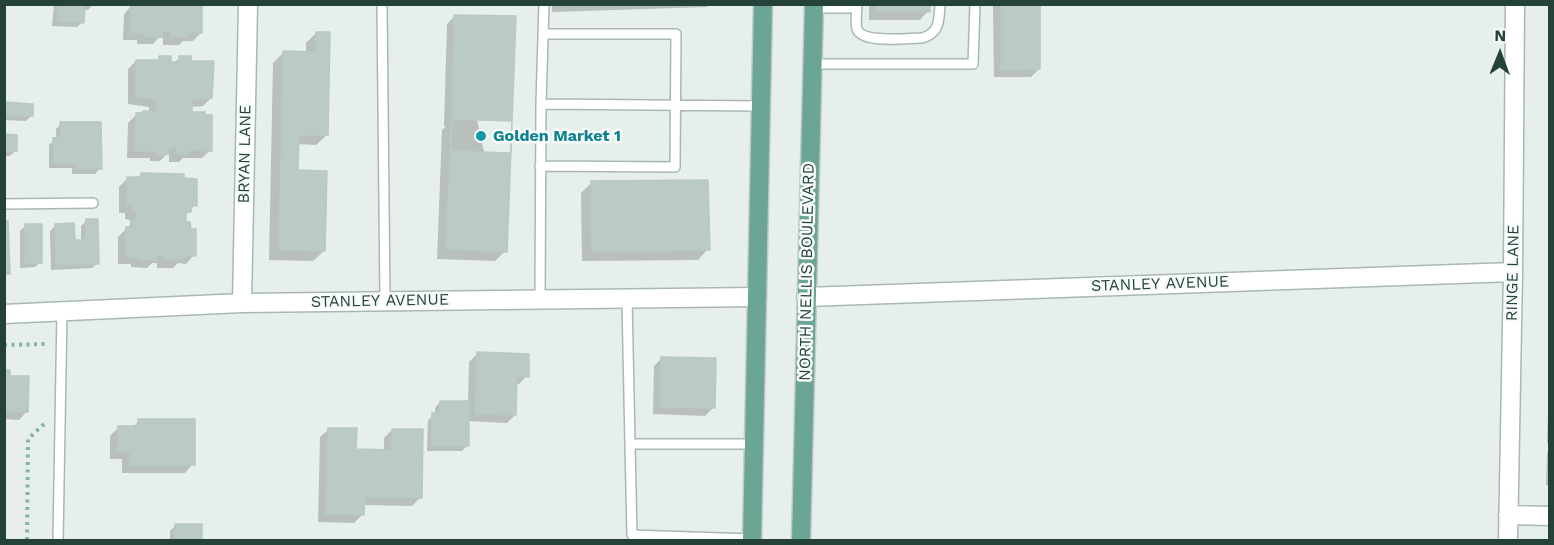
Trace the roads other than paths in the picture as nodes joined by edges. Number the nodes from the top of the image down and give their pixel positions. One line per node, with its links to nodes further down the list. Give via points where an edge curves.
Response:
1 (248, 4): 24 (street, BRYAN LANE)
2 (382, 4): 23 (lane)
3 (543, 4): 10 (lane)
4 (763, 4): 14 (main road)
5 (940, 4): 9 (lane, via 936,31 922,38 868,39 856,28)
6 (975, 4): 11 (lane, via 973,64)
7 (1515, 4): 18 (street, RINGE LANE)
8 (814, 6): 9 (lane); 11 (main road, NORTH NELLIS BOULEVARD)
9 (857, 6)
10 (543, 34): 12 (lane); 13 (lane, via 676,34)
11 (813, 64): 20 (main road, NORTH NELLIS BOULEVARD)
12 (541, 104): 13 (lane); 15 (lane)
13 (676, 105): 14 (lane); 15 (lane, via 675,167)
14 (761, 106): 19 (main road)
15 (540, 166): 22 (lane)
16 (93, 203): 17 (lane)
17 (4, 204)
18 (1513, 272): 20 (street, STANLEY AVENUE); 29 (street, RINGE LANE)
19 (757, 297): 21 (street, STANLEY AVENUE); 28 (main road)
20 (806, 297): 33 (main road, NORTH NELLIS BOULEVARD)
21 (627, 299): 22 (street, STANLEY AVENUE); 27 (lane)
22 (540, 300): 23 (street, STANLEY AVENUE)
23 (385, 301): 24 (street, STANLEY AVENUE)
24 (242, 303): 25 (street, STANLEY AVENUE)
25 (62, 311): 26 (street, STANLEY AVENUE); 31 (lane)
26 (4, 314)
27 (630, 444): 28 (lane); 32 (lane, via 632,536)
28 (753, 444): 32 (main road)
29 (1508, 515): 30 (street); 34 (street, RINGE LANE)
30 (1550, 516)
31 (58, 540)
32 (752, 540)
33 (801, 540)
34 (1508, 540)

